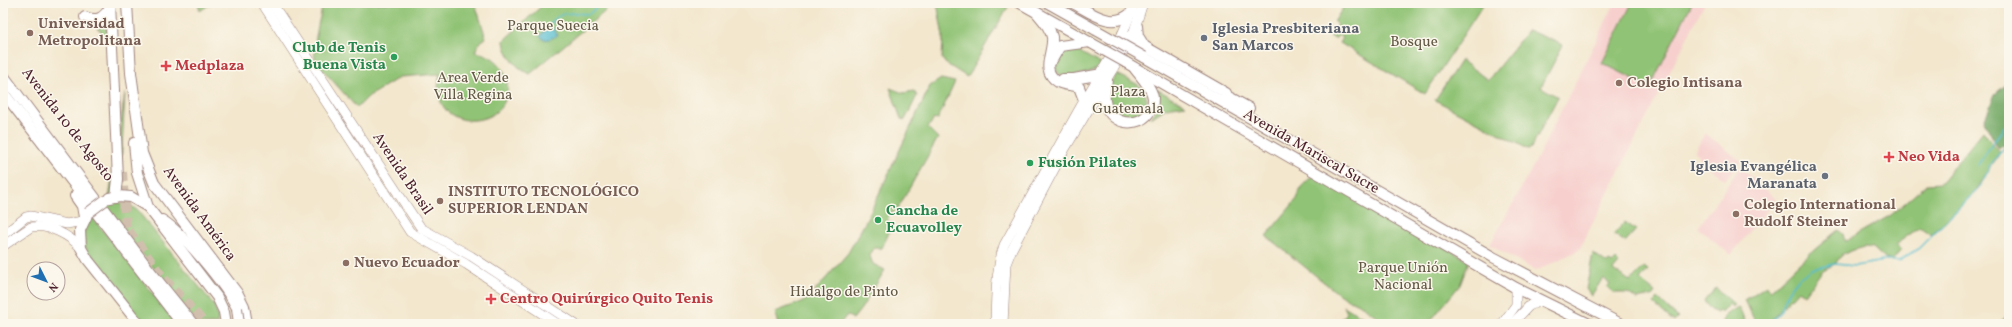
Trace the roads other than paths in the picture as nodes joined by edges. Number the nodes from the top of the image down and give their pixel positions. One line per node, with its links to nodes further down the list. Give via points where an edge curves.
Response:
1 (127, 3): 23 (main road, Avenida América)
2 (262, 3): 46 (street, Avenida Brasil, via 410,232 466,264)
3 (272, 3): 47 (street, Avenida Brasil, via 421,228 471,256)
4 (1020, 3): 10 (main road, Avenida Mariscal Sucre)
5 (1048, 3): 27 (main road, Avenida Mariscal Sucre, bridge)
6 (1073, 3): 11 (main road, via 1114,21 1121,21)
7 (1134, 3): 11 (street)
8 (1143, 3): 13 (street)
9 (110, 5): 12 (main road, via 100,19); 17 (main road)
10 (1038, 13): 15 (main road, Avenida Mariscal Sucre); 26 (main road, via 1052,36 1047,62 1050,72 1061,84 1079,87)
11 (1131, 13): 14 (street)
12 (85, 17)
13 (1137, 26): 14 (street); 16 (main road, via 1140,40)
14 (1127, 36): 16 (main road); 21 (street)
15 (1090, 42): 18 (main road, Avenida Mariscal Sucre, bridge); 21 (main road, via 1060,46 1052,57 1053,70 1067,80)
16 (1148, 47): 24 (main road)
17 (112, 52): 29 (main road, via 117,71); 30 (main road, via 118,179)
18 (1133, 66): 21 (main road, via 1153,99 1149,113 1140,121 1122,123 1110,113 1105,100); 37 (main road, Avenida Mariscal Sucre)
19 (3, 69): 30 (main road, Avenida 10 de Agosto, via 76,165 96,189)
20 (3, 75): 42 (main road, Avenida 10 de Agosto)
21 (1104, 77): 26 (street); 49 (street, via 1012,249 1006,264)
22 (3, 92): 41 (main road, Avenida 10 de Agosto)
23 (134, 93): 31 (main road, Avenida América, via 132,124 137,173); 45 (main road, Avenida América, via 142,153 154,183 238,294 244,306)
24 (1226, 93): 27 (main road, Avenida Mariscal Sucre); 28 (main road, via 1231,99)
25 (3, 100): 32 (main road, via 82,206)
26 (1084, 100): 48 (street, via 1004,245 998,262)
27 (1230, 106): 53 (main road, Avenida Mariscal Sucre, via 1494,257)
28 (1249, 108)
29 (118, 110)
30 (109, 199): 31 (main road, Avenida 10 de Agosto, via 131,197); 32 (main road, Avenida 10 de Agosto, bridge)
31 (148, 207): 33 (main road, Avenida 10 de Agosto)
32 (85, 217): 34 (street, via 67,224 26,217); 36 (main road, via 79,234)
33 (157, 217): 38 (main road, Avenida 10 de Agosto); 44 (main road, bridge, via 184,238 229,293 237,308)
34 (3, 235)
35 (3, 246): 36 (street, via 30,227 36,226 64,234)
36 (81, 248): 40 (main road)
37 (1516, 288): 39 (main road, Avenida Mariscal Sucre); 50 (street, via 1516,305)
38 (217, 297): 43 (main road, Avenida 10 de Agosto); 44 (main road)
39 (1541, 300): 51 (street, via 1529,306); 52 (main road, Avenida Mariscal Sucre)
40 (139, 324)
41 (182, 324)
42 (193, 324)
43 (226, 324)
44 (240, 324)
45 (246, 324)
46 (558, 324)
47 (575, 324)
48 (995, 324)
49 (1003, 324)
50 (1502, 324)
51 (1512, 324)
52 (1589, 324)
53 (1621, 324)

